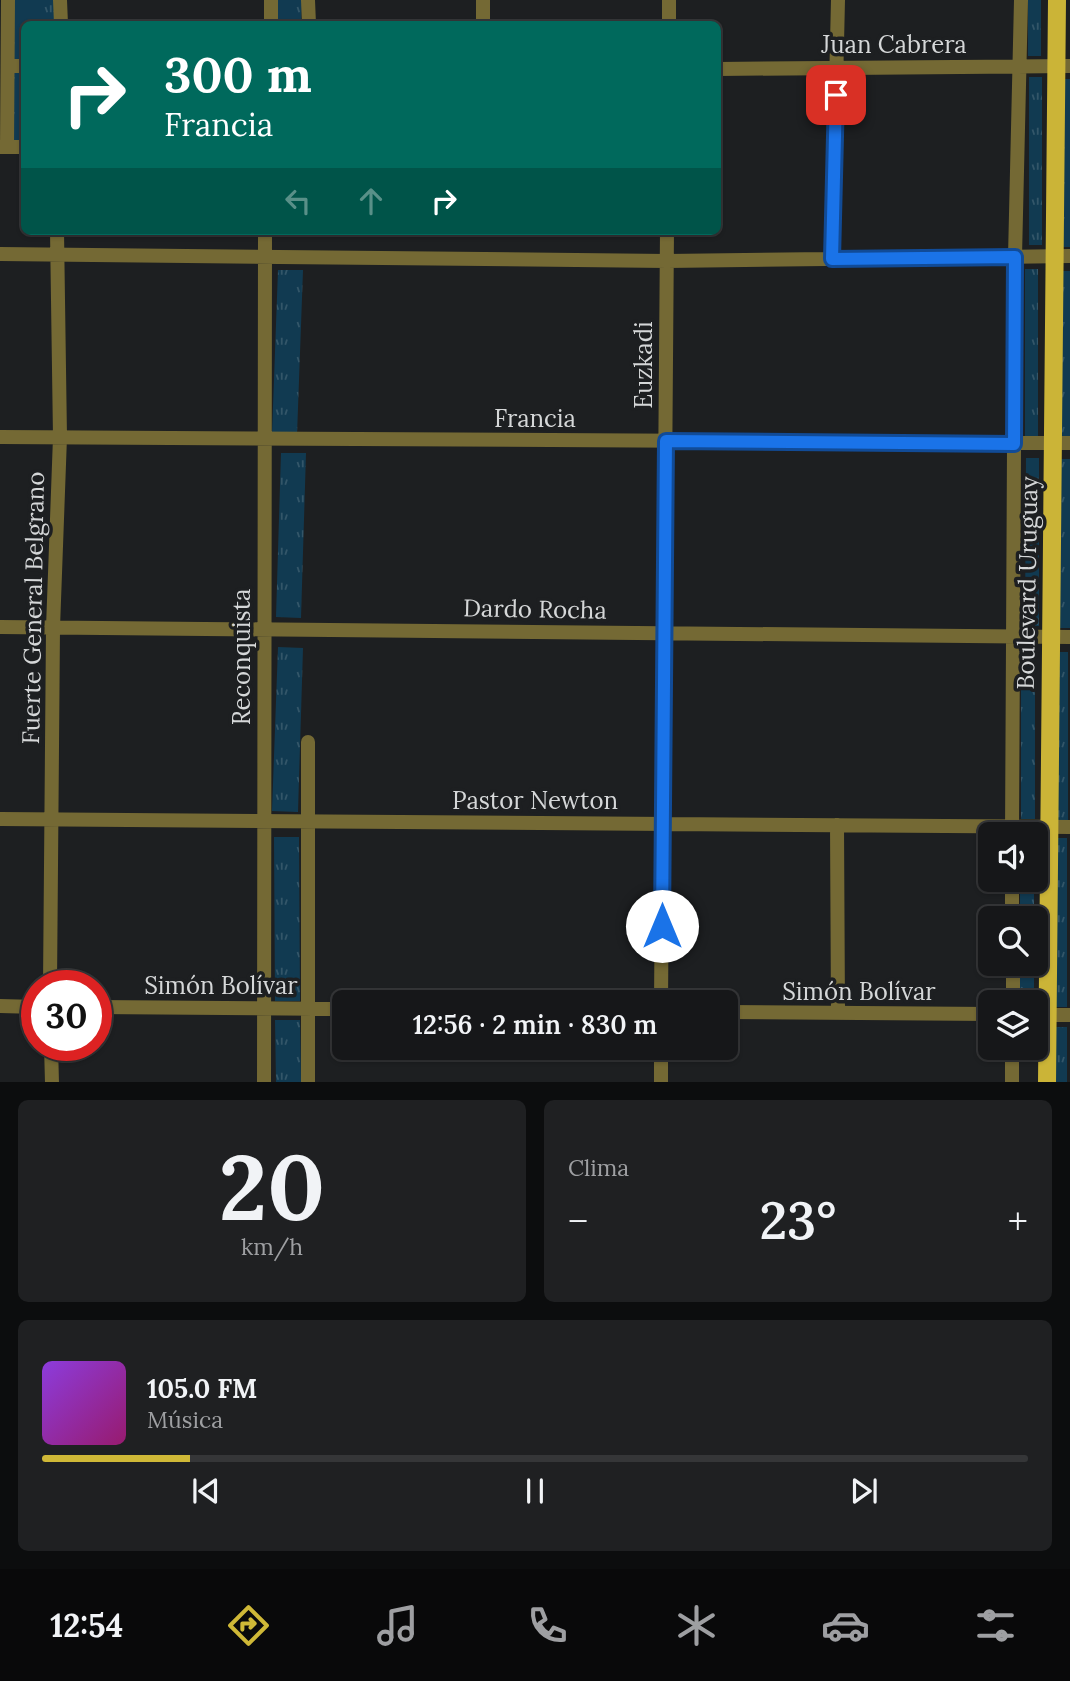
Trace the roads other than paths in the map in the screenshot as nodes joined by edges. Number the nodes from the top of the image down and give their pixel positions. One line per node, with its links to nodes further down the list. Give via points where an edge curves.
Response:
1 (8, 0): 15 (street)
2 (60, 0): 10 (street)
3 (271, 0): 11 (street)
4 (308, 0): 12 (street)
5 (483, 0): 13 (street)
6 (669, 0): 14 (street)
7 (838, 0): 19 (street)
8 (1021, 0): 17 (street, Boulevard Uruguay)
9 (1057, 0): 18 (main road, Boulevard Uruguay)
10 (61, 21)
11 (271, 21)
12 (309, 21)
13 (483, 21)
14 (669, 21)
15 (8, 66): 16 (street); 21 (street)
16 (21, 66)
17 (1018, 66): 18 (street, Juan Cabrera); 19 (street, Juan Cabrera); 30 (street, Boulevard Uruguay)
18 (1063, 66): 28 (main road, Boulevard Uruguay)
19 (837, 68): 20 (street, Juan Cabrera); 31 (street)
20 (721, 69)
21 (3, 147): 22 (street)
22 (21, 147)
23 (57, 235): 27 (street, Fuerte General Belgrano)
24 (265, 235): 29 (street, Reconquista)
25 (667, 235): 32 (street, Euzkadi)
26 (0, 254): 27 (street)
27 (56, 255): 29 (street); 34 (street, Fuerte General Belgrano)
28 (1062, 256): 30 (street); 38 (main road, Boulevard Uruguay)
29 (264, 257): 32 (street); 35 (street, Reconquista)
30 (1015, 257): 31 (street); 37 (street, Boulevard Uruguay)
31 (832, 259): 32 (street)
32 (667, 261): 36 (street, Euzkadi)
33 (0, 437): 34 (street, Francia)
34 (60, 437): 35 (street, Francia); 40 (street, Fuerte General Belgrano)
35 (266, 439): 36 (street, Francia); 41 (street, Reconquista)
36 (666, 441): 37 (street, Francia); 42 (street, Euzkadi)
37 (1014, 444): 38 (street, Francia); 43 (street, Boulevard Uruguay)
38 (1062, 444): 44 (main road, Boulevard Uruguay)
39 (0, 627): 40 (street, Dardo Rocha)
40 (53, 628): 41 (street, Dardo Rocha); 48 (street, Fuerte General Belgrano)
41 (263, 629): 42 (street, Dardo Rocha); 49 (street, Reconquista)
42 (664, 633): 43 (street, Dardo Rocha); 52 (street, Euzkadi)
43 (1013, 636): 44 (street, Dardo Rocha); 51 (street, Boulevard Uruguay)
44 (1051, 636): 45 (street, Dardo Rocha); 54 (main road, Boulevard Uruguay)
45 (1070, 636)
46 (307, 742): 50 (street)
47 (0, 818): 48 (street, Pastor Newton)
48 (53, 819): 49 (street, Pastor Newton); 57 (street, Fuerte General Belgrano)
49 (263, 821): 50 (street, Pastor Newton); 63 (street, Reconquista)
50 (307, 821): 52 (street, Pastor Newton); 64 (street)
51 (1012, 822)
52 (663, 824): 53 (street, Pastor Newton); 58 (street, Euzkadi)
53 (837, 825): 56 (street, Pastor Newton); 67 (street)
54 (1050, 827): 55 (street, Pastor Newton); 59 (main road, Boulevard Uruguay)
55 (1070, 827)
56 (978, 830)
57 (50, 970)
58 (661, 990)
59 (1043, 990)
60 (0, 1006): 61 (street)
61 (21, 1007)
62 (112, 1007): 63 (street, Simón Bolívar)
63 (265, 1009): 64 (street, Simón Bolívar); 76 (street, Reconquista)
64 (308, 1009): 65 (street, Simón Bolívar); 77 (street)
65 (332, 1009)
66 (738, 1012): 67 (street, Simón Bolívar)
67 (838, 1013): 68 (street, Simón Bolívar)
68 (978, 1014)
69 (1048, 1015): 70 (street)
70 (1070, 1015)
71 (661, 1060): 78 (street)
72 (1012, 1060): 79 (street)
73 (1045, 1060): 80 (main road, Boulevard Uruguay)
74 (51, 1061): 75 (street)
75 (52, 1082)
76 (264, 1082)
77 (308, 1082)
78 (661, 1082)
79 (1012, 1082)
80 (1047, 1082)

